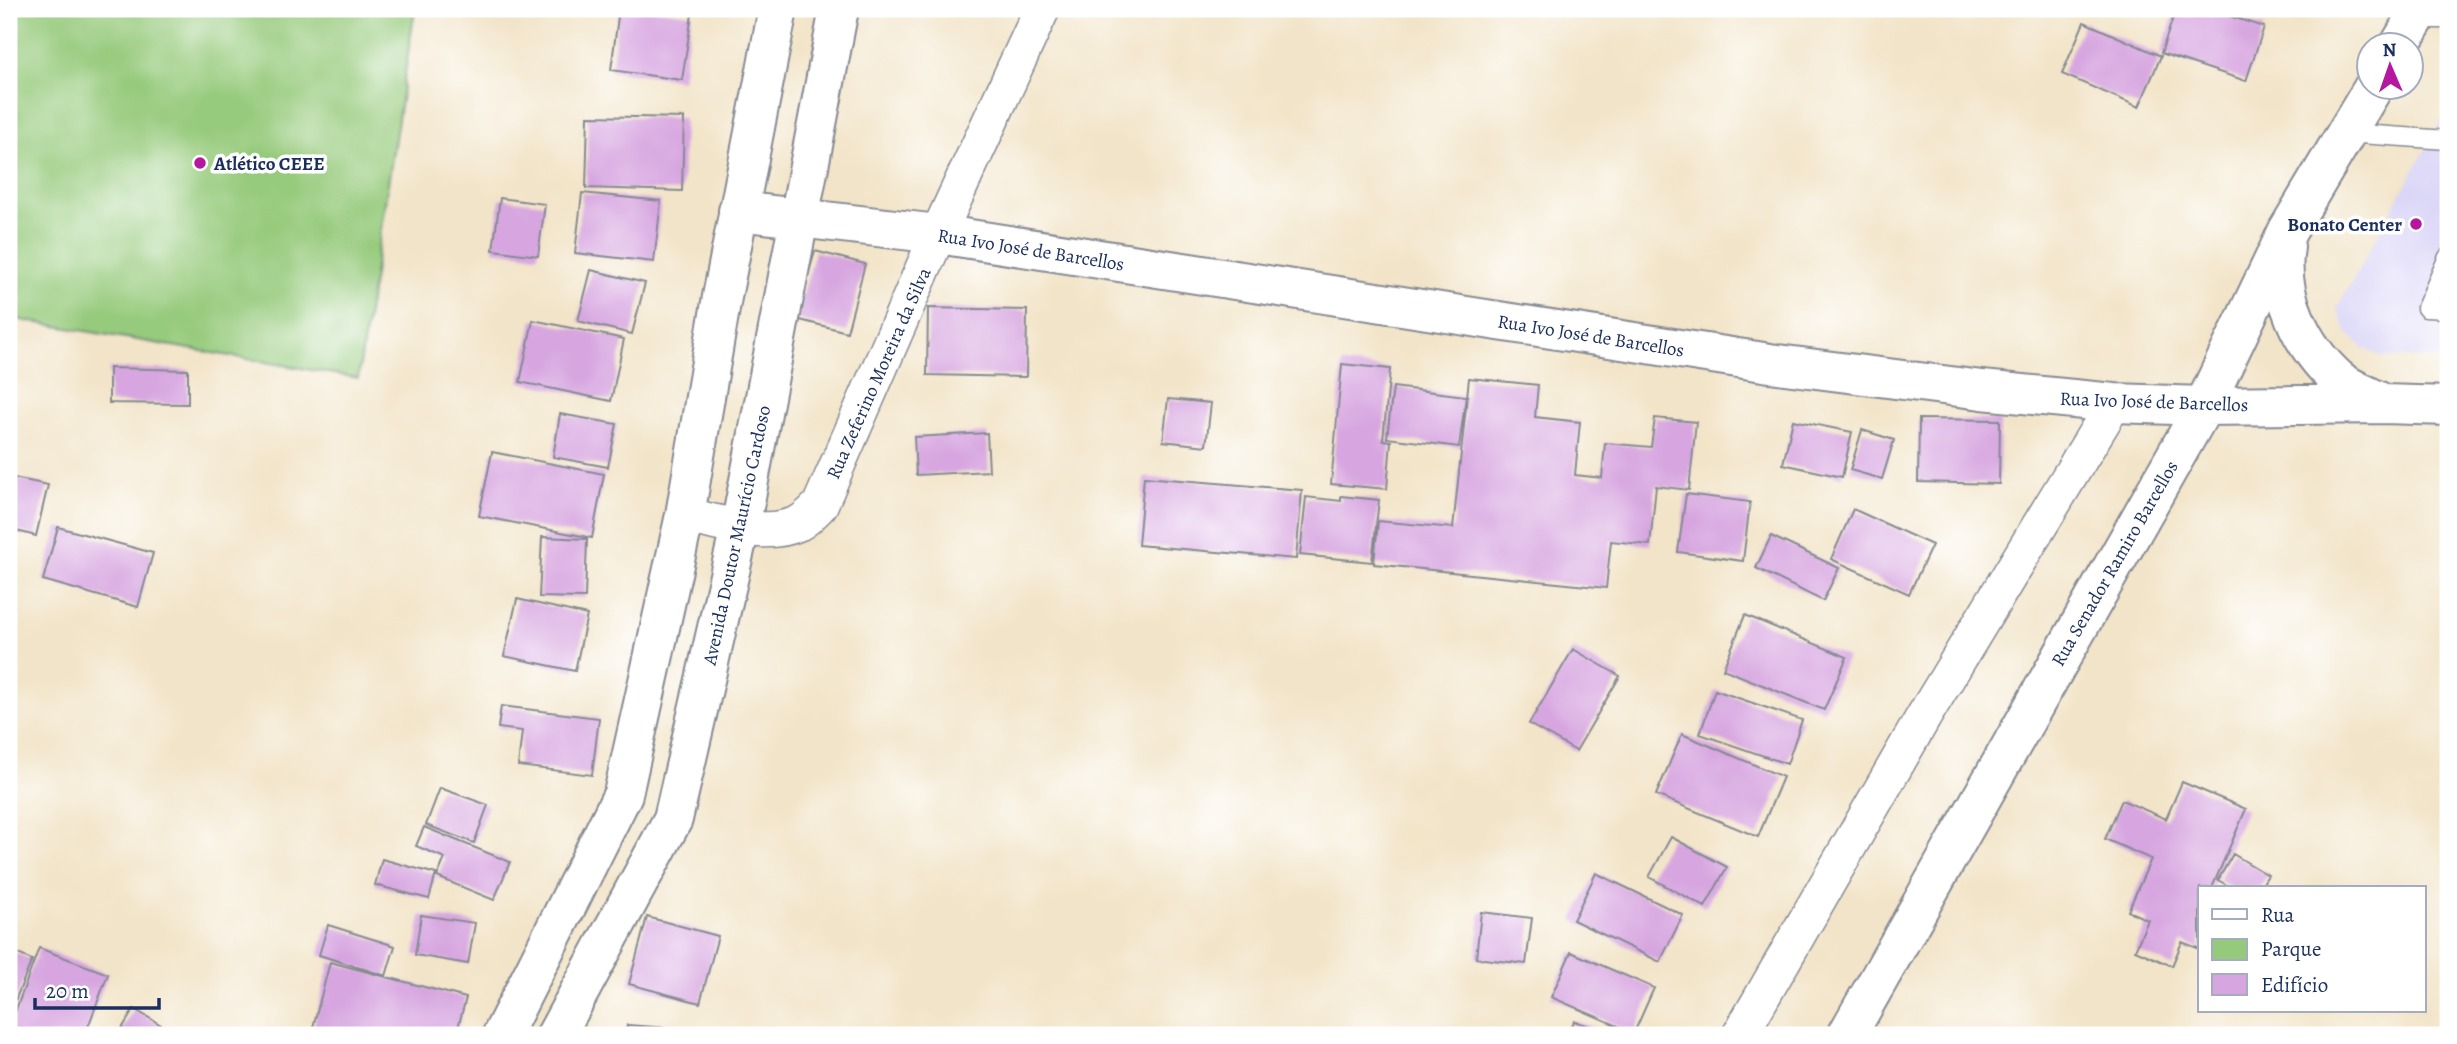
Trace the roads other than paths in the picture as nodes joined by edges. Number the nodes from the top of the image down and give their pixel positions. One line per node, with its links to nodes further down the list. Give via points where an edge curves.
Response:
1 (778, 9): 7 (street)
2 (839, 9): 8 (street, Avenida Doutor Maurício Cardoso)
3 (1042, 9): 10 (street, Rua Zeferino Moreira da Silva)
4 (2364, 102): 5 (street, Rua Senador Ramiro Barcellos)
5 (2344, 133): 6 (lane); 9 (street, Rua Senador Ramiro Barcellos)
6 (2448, 140)
7 (738, 211): 8 (street, Rua Ivo José de Barcellos); 17 (street)
8 (799, 219): 10 (street, Rua Ivo José de Barcellos); 18 (street, Avenida Doutor Maurício Cardoso)
9 (2288, 230): 14 (street, via 2282,265 2286,299 2310,346 2339,380); 15 (street, Rua Senador Ramiro Barcellos)
10 (938, 234): 13 (street, Rua Ivo José de Barcellos, via 1770,363); 18 (street, Rua Zeferino Moreira da Silva, via 820,505 801,522 779,529)
11 (2448, 257): 12 (lane, via 2426,308)
12 (2448, 309)
13 (2114, 403): 15 (street, Rua Ivo José de Barcellos); 21 (street, via 1924,716)
14 (2384, 404): 15 (street, Rua Ivo José de Barcellos); 16 (street, Rua Ivo José de Barcellos)
15 (2204, 406): 22 (street, Rua Senador Ramiro Barcellos)
16 (2448, 406)
17 (685, 515): 18 (street, Rua Zeferino Moreira da Silva); 19 (street, via 624,794)
18 (740, 528): 20 (street, Avenida Doutor Maurício Cardoso, via 673,819)
19 (502, 1035)
20 (556, 1035)
21 (1740, 1035)
22 (1847, 1035)

